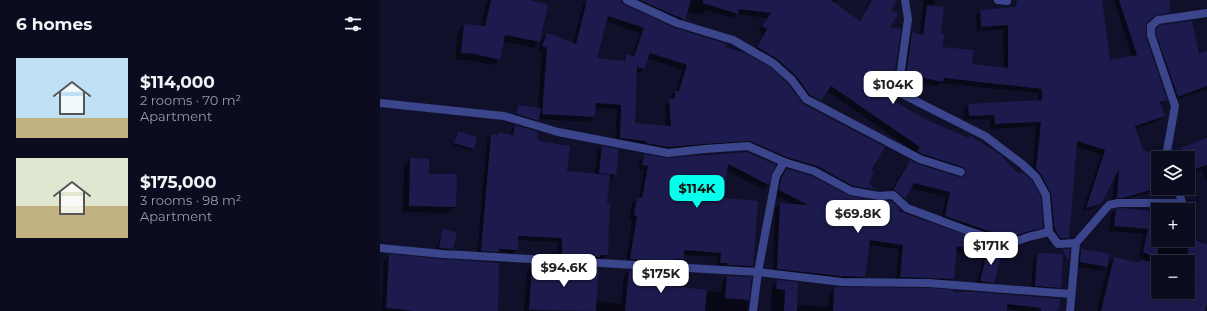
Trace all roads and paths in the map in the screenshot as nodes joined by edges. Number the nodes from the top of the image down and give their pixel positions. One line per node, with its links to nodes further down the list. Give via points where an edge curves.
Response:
1 (627, 0): 7 (street, via 677,23 733,40 773,63 792,80 806,99 920,159)
2 (905, 0): 9 (street, via 908,19 898,92 985,136 1022,164 1036,177 1046,195)
3 (1207, 13): 5 (street, via 1158,20 1151,26 1151,35 1175,106)
4 (380, 103): 6 (street, via 504,116 558,132 668,153 748,146)
5 (1167, 151)
6 (784, 162): 9 (street, via 814,171 851,191 879,196 893,195 907,208 1009,244); 12 (street, via 776,176)
7 (960, 172)
8 (1180, 195): 10 (street, via 1182,203 1118,202 1109,206)
9 (1049, 232): 10 (street, via 1058,244)
10 (1076, 243): 13 (street)
11 (380, 248): 12 (street)
12 (758, 272): 13 (street, via 842,282 929,283); 14 (street)
13 (1071, 294): 15 (street)
14 (753, 311)
15 (1070, 311)

